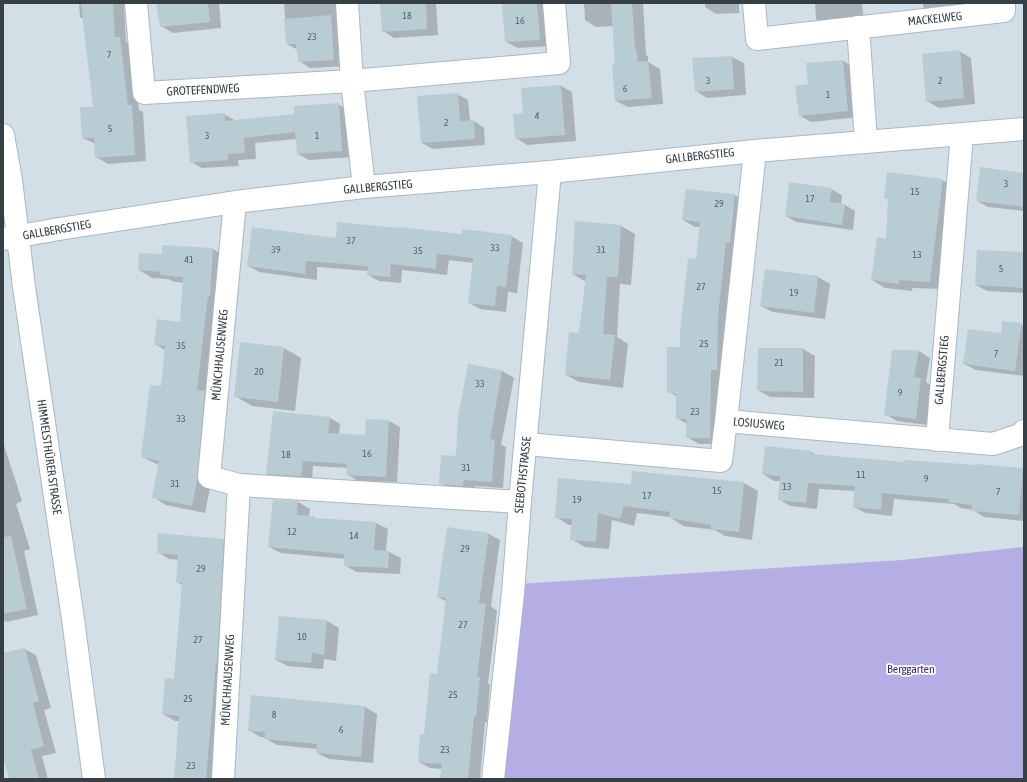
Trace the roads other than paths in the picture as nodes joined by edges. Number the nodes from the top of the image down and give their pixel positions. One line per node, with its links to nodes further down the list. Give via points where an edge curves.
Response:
1 (136, 3): 7 (street, GROTEFENDWEG, via 144,93)
2 (347, 3): 7 (street)
3 (554, 3): 7 (street, GROTEFENDWEG, via 558,63)
4 (754, 3): 6 (street, MACKELWEG, via 757,39)
5 (1004, 3): 6 (street, MACKELWEG, via 1004,11)
6 (858, 27): 11 (street)
7 (352, 81): 14 (street)
8 (1024, 129): 9 (street, GALLBERGSTIEG)
9 (962, 134): 11 (street, GALLBERGSTIEG); 19 (street, GALLBERGSTIEG)
10 (3, 135): 16 (street, HIMMELSTHÜRER STRASSE, via 11,180)
11 (866, 141): 12 (street, GALLBERGSTIEG)
12 (755, 151): 13 (street, GALLBERGSTIEG); 17 (street)
13 (550, 172): 14 (street, GALLBERGSTIEG); 20 (street, SEEBOTHSTRASSE)
14 (364, 187): 15 (street, GALLBERGSTIEG)
15 (235, 202): 16 (street, GALLBERGSTIEG); 21 (street, MÜNCHHAUSENWEG, via 209,477)
16 (10, 238): 23 (street, HIMMELSTHÜRER STRASSE, via 24,287)
17 (726, 421): 19 (street, LOSIUSWEG); 20 (street, LOSIUSWEG, via 721,461)
18 (1024, 431): 19 (street, LOSIUSWEG, via 993,444)
19 (937, 440)
20 (526, 444): 22 (street, SEEBOTHSTRASSE)
21 (239, 485): 22 (street, MÜNCHHAUSENWEG); 24 (street, MÜNCHHAUSENWEG)
22 (520, 502): 25 (street, SEEBOTHSTRASSE)
23 (94, 779)
24 (223, 779)
25 (493, 779)

